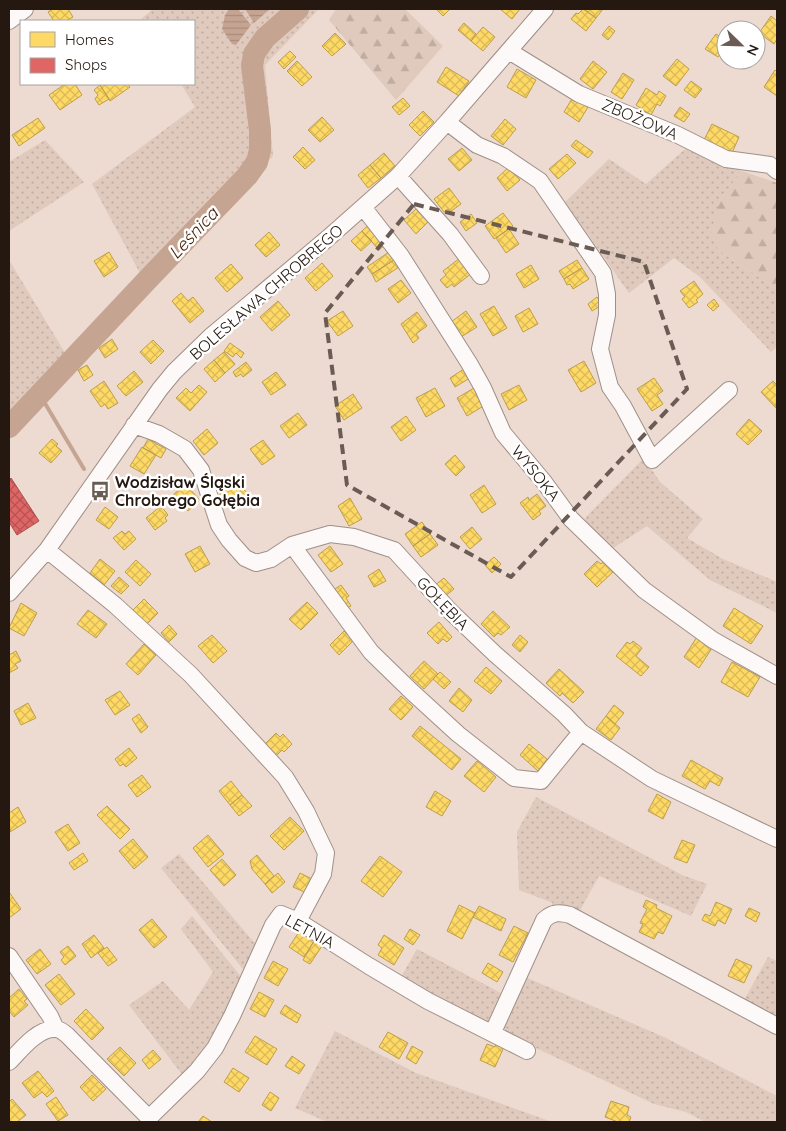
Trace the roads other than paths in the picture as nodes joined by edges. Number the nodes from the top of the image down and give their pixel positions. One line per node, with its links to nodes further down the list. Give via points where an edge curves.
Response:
1 (25, 9): 3 (street)
2 (545, 9): 4 (street, BOLESŁAWA CHROBREGO)
3 (9, 21)
4 (509, 51): 5 (street, BOLESŁAWA CHROBREGO); 6 (street, ZBOŻOWA, via 579,94 678,135 726,159 770,166)
5 (448, 122): 7 (street, BOLESŁAWA CHROBREGO); 10 (street, via 477,145 503,156 540,181 603,273 607,315 600,349 610,387 652,460)
6 (777, 171)
7 (398, 176): 8 (street, BOLESŁAWA CHROBREGO); 9 (street, via 450,234)
8 (364, 207): 11 (street, BOLESŁAWA CHROBREGO, via 210,337 174,372); 15 (street, WYSOKA, via 401,256 470,363 503,433 571,519 644,590 713,640)
9 (481, 276)
10 (729, 390)
11 (134, 425): 12 (street, GOŁĘBIA, via 185,448 201,470 219,525 245,558 256,562 270,559); 13 (street, BOLESŁAWA CHROBREGO)
12 (292, 545): 16 (street, GOŁĘBIA, via 330,534 354,537 394,550 450,611); 16 (street, via 371,652 458,734 514,778 541,781)
13 (47, 550): 14 (street, BOLESŁAWA CHROBREGO); 18 (street, via 115,605 191,676 285,777 326,853 322,874)
14 (9, 593)
15 (777, 676)
16 (581, 732): 17 (street, GOŁĘBIA, via 652,779)
17 (777, 839)
18 (298, 921): 22 (street, LETNIA, via 396,983); 25 (street, LETNIA, via 281,914 215,1048)
19 (9, 956): 21 (street)
20 (777, 1026): 22 (street, via 570,915 558,913 544,920)
21 (56, 1029): 24 (street, via 35,1037); 25 (street, LETNIA, via 67,1035)
22 (493, 1032): 23 (street, LETNIA)
23 (527, 1052)
24 (9, 1062)
25 (151, 1120)

